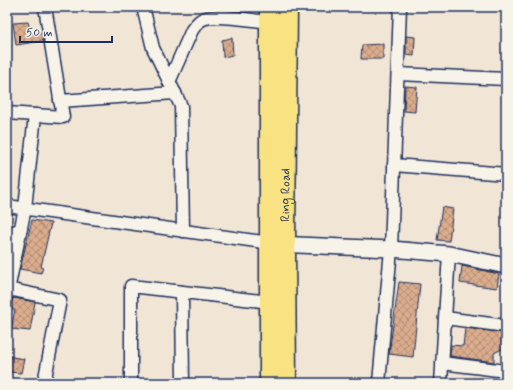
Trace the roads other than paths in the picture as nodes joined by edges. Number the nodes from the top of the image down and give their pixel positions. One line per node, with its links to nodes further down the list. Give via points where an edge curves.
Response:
1 (45, 7): 10 (street)
2 (143, 7): 8 (street, via 153,48)
3 (287, 7): 20 (highway, Ring Road)
4 (400, 7): 6 (street)
5 (270, 15): 8 (street, via 202,19 192,30); 20 (highway, Ring Road)
6 (398, 74): 7 (street); 13 (street)
7 (506, 79)
8 (169, 82): 9 (street)
9 (175, 93): 10 (street); 18 (street, via 181,106)
10 (60, 101): 12 (street, via 63,117)
11 (7, 114): 12 (street)
12 (35, 115): 16 (street)
13 (394, 166): 14 (street); 21 (street)
14 (506, 174)
15 (7, 206): 16 (street)
16 (25, 208): 17 (street); 18 (street)
17 (21, 228): 19 (street); 24 (street)
18 (183, 231): 20 (street)
19 (7, 235)
20 (283, 244): 21 (street); 26 (highway, Ring Road); 35 (highway, Ring Road); 36 (street)
21 (391, 249): 22 (street); 37 (street)
22 (449, 254): 23 (street); 27 (street)
23 (506, 266)
24 (8, 292): 31 (street, via 60,300)
25 (182, 292): 26 (street); 32 (street, via 130,286); 33 (street)
26 (270, 302): 34 (highway, Ring Road)
27 (445, 318): 28 (street); 29 (street)
28 (506, 326)
29 (442, 363): 30 (street); 38 (street)
30 (506, 371)
31 (44, 383)
32 (130, 383)
33 (183, 383)
34 (270, 383)
35 (286, 383)
36 (294, 383)
37 (379, 383)
38 (441, 383)

